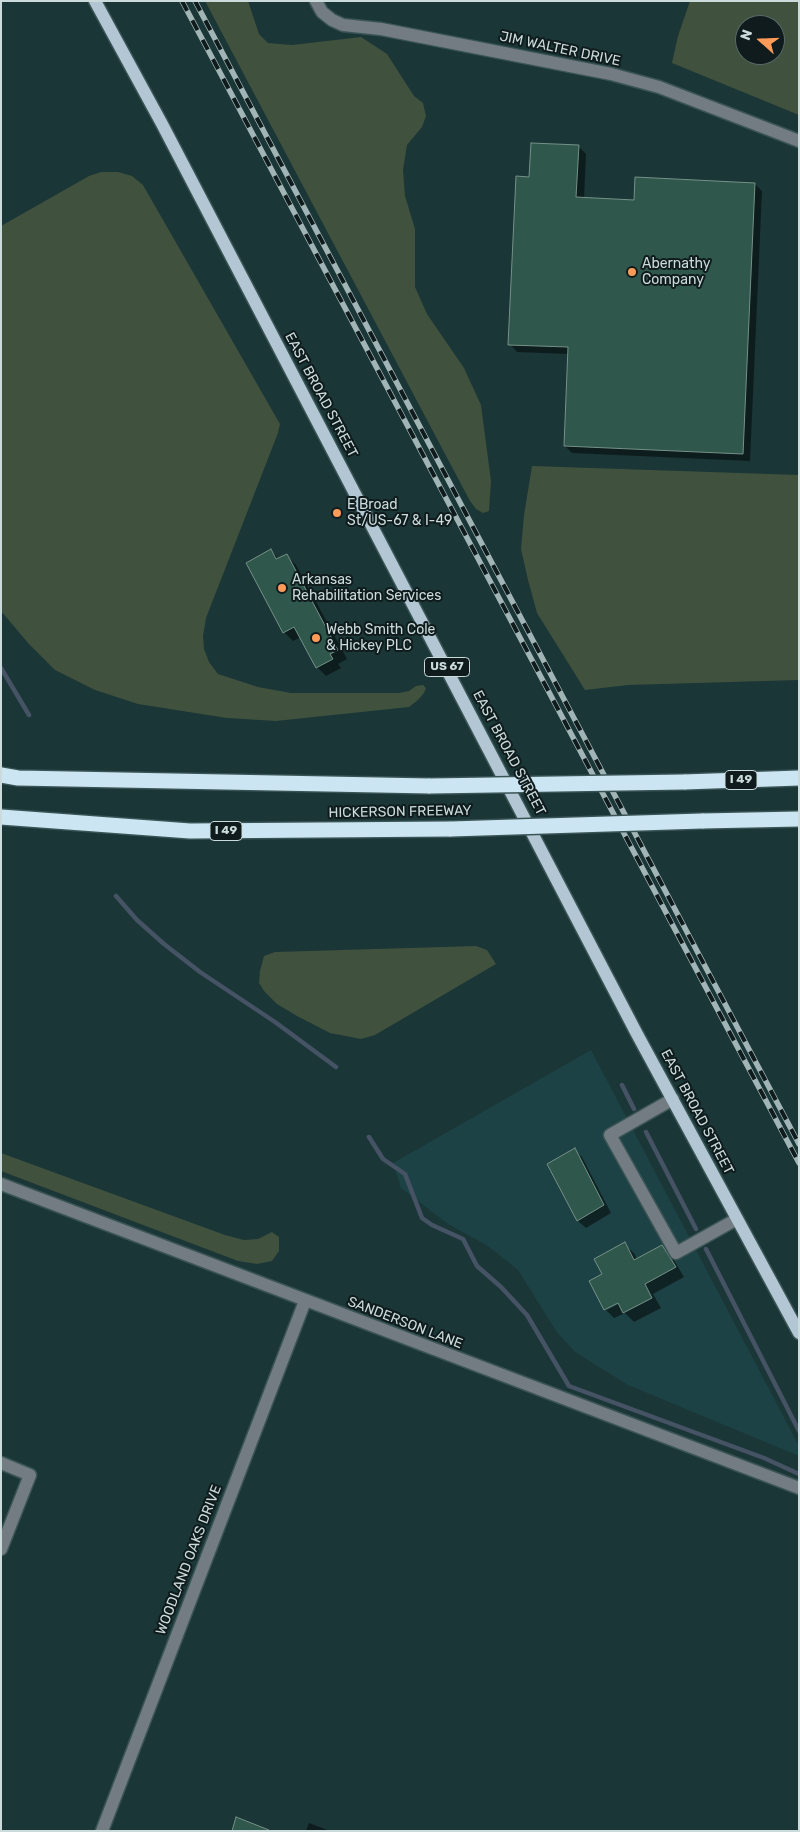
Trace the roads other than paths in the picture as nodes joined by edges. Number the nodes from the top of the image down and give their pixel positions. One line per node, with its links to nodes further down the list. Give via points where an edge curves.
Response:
1 (96, 1): 8 (main road, EAST BROAD STREET / US 67)
2 (316, 1): 3 (street, JIM WALTER DRIVE, via 322,12 343,25 381,29 611,74 659,87)
3 (799, 141)
4 (1, 775): 5 (highway, HICKERSON FREEWAY / I 49, bridge, via 18,778 430,786)
5 (799, 778)
6 (1, 817): 7 (highway, HICKERSON FREEWAY / I 49, bridge, via 190,831)
7 (799, 819)
8 (673, 1099): 10 (main road, EAST BROAD STREET / US 67); 10 (street, via 610,1135 676,1253)
9 (1, 1184): 11 (street, SANDERSON LANE)
10 (737, 1218): 12 (main road, EAST BROAD STREET / US 67)
11 (305, 1301): 14 (street, SANDERSON LANE); 16 (street, WOODLAND OAKS DRIVE)
12 (799, 1333)
13 (1, 1463): 15 (street, via 30,1474)
14 (799, 1488)
15 (1, 1549)
16 (102, 1831)

